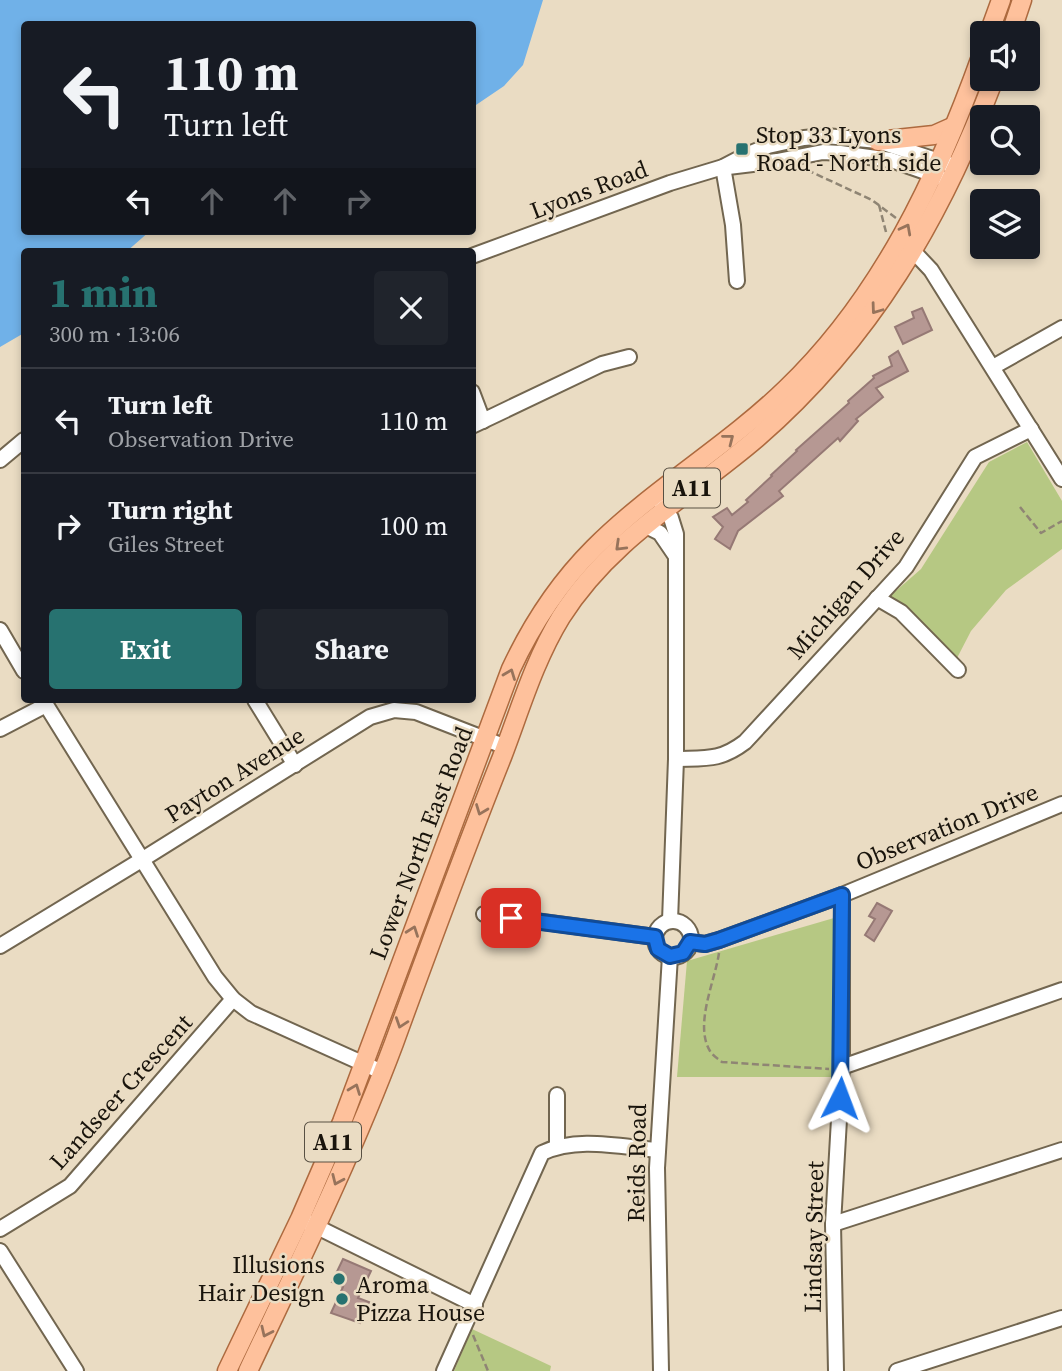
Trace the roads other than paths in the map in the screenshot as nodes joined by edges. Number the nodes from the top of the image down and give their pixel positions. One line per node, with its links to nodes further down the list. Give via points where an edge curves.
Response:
1 (1001, 0): 3 (main road)
2 (1022, 0): 4 (main road)
3 (993, 21)
4 (1015, 21)
5 (970, 83): 7 (main road, Lower North East Road / A11)
6 (989, 91): 11 (main road, Lower North East Road / A11)
7 (952, 127): 8 (main road, via 934,135); 10 (main road, Lower North East Road / A11)
8 (878, 141): 9 (street, Lyons Road, via 803,138 768,146); 10 (street, Lyons Road)
9 (723, 167): 10 (street, Lyons Road, via 832,153); 13 (street, Lyons Road); 14 (street)
10 (935, 167): 11 (street, Lyons Road); 23 (main road, Lower North East Road / A11, one-way to 10, via 798,378 832,340 888,261)
11 (955, 174): 12 (main road, Lower North East Road / A11)
12 (914, 252): 17 (street, via 931,270); 23 (main road, Lower North East Road / A11, one-way to 23, via 861,329 802,396 736,456)
13 (476, 255)
14 (737, 281)
15 (1062, 328): 17 (street)
16 (629, 357): 18 (street, via 603,364)
17 (993, 367): 19 (street)
18 (478, 424)
19 (1031, 429): 22 (street); 26 (street, Michigan Drive, via 975,457 906,567)
20 (21, 442): 21 (street)
21 (0, 460)
22 (1062, 480)
23 (660, 502): 24 (main road, Lower North East Road / A11); 25 (street, via 676,534); 34 (main road, Lower North East Road / A11, one-way to 23, via 518,654 554,595 599,543)
24 (644, 525): 25 (street, via 660,533); 35 (main road, Lower North East Road / A11, one-way to 35, via 603,563 563,615 541,654)
25 (676, 556): 36 (street)
26 (877, 598): 29 (street, via 901,612); 36 (street, Michigan Drive, via 745,742 729,754)
27 (0, 630): 28 (street)
28 (21, 666)
29 (958, 670)
30 (42, 703): 33 (street)
31 (45, 703): 39 (street)
32 (257, 703): 37 (street)
33 (0, 729)
34 (486, 738): 35 (street, Payton Avenue); 37 (street, Payton Avenue, via 416,712 394,710 370,717); 49 (main road, Lower North East Road / A11, one-way to 34)
35 (506, 747): 51 (main road, Lower North East Road / A11, one-way to 51)
36 (676, 759): 42 (street)
37 (295, 765): 39 (street, Payton Avenue)
38 (1062, 804): 40 (street, Observation Drive)
39 (143, 859): 45 (street, Payton Avenue); 48 (street)
40 (842, 895): 44 (street, Observation Drive, via 719,940); 50 (street, Lindsay Street)
41 (484, 914): 43 (street)
42 (670, 921): 43 (street, via 662,924); 44 (street, via 687,928)
43 (655, 937): 46 (street, via 658,949)
44 (690, 942): 46 (street, via 683,953)
45 (0, 946)
46 (670, 956): 54 (street, Reids Road)
47 (1062, 990): 50 (street)
48 (233, 999): 49 (street, via 251,1013); 58 (street, Landseer Crescent, via 70,1186)
49 (364, 1064): 51 (street); 56 (main road, Lower North East Road / A11, one-way to 49)
50 (842, 1070): 57 (street, Lindsay Street)
51 (382, 1072): 56 (main road, Lower North East Road / A11, one-way to 56, via 342,1172)
52 (557, 1095): 53 (street)
53 (557, 1146): 54 (street); 60 (street, via 542,1153)
54 (658, 1150): 67 (street, Reids Road)
55 (1062, 1150): 57 (street)
56 (308, 1223): 60 (street); 64 (main road, Lower North East Road / A11); 65 (main road, Lower North East Road / A11, one-way to 65)
57 (833, 1224): 68 (street, Lindsay Street)
58 (0, 1229)
59 (0, 1251): 63 (street)
60 (475, 1305): 66 (street)
61 (1062, 1318): 62 (street)
62 (903, 1370)
63 (76, 1371)
64 (227, 1371)
65 (248, 1371)
66 (444, 1371)
67 (661, 1371)
68 (836, 1371)

